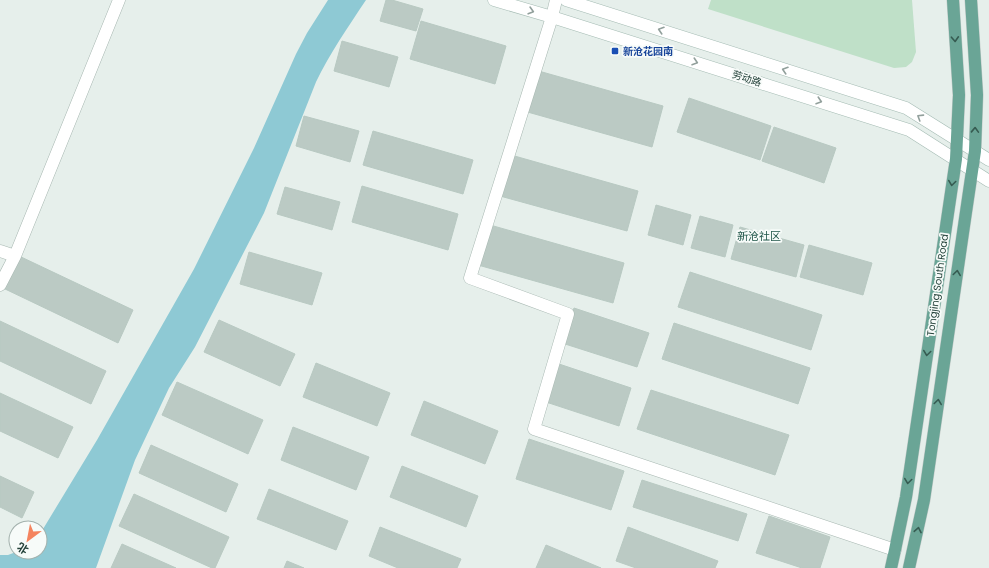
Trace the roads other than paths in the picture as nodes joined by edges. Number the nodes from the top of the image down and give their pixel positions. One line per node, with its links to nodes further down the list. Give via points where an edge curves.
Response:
1 (119, 0): 15 (street)
2 (494, 0): 7 (street, 劳动路, one-way to 7)
3 (556, 0): 7 (street)
4 (566, 0): 8 (street, 劳动路, one-way to 4, via 906,108)
5 (953, 0): 8 (main road, Tongjing South Road, one-way to 8, via 959,95)
6 (971, 0): 9 (main road, Tongjing South Road, one-way to 6, via 977,95)
7 (552, 17): 10 (street, 劳动路, one-way to 10, via 909,130); 17 (street, via 470,278 568,314 534,429)
8 (957, 140): 9 (street, 劳动路); 10 (main road, Tongjing South Road)
9 (975, 151): 11 (street, 劳动路); 12 (main road, Tongjing South Road)
10 (956, 159): 12 (street, 劳动路); 17 (main road, Tongjing South Road, one-way to 17, via 906,497)
11 (989, 160)
12 (972, 170): 13 (street, 劳动路); 19 (main road, Tongjing South Road, one-way to 12, via 924,500)
13 (989, 181)
14 (0, 251): 15 (street)
15 (15, 256): 16 (street)
16 (0, 285)
17 (895, 550): 18 (main road, Tongjing South Road)
18 (891, 568)
19 (909, 568)

